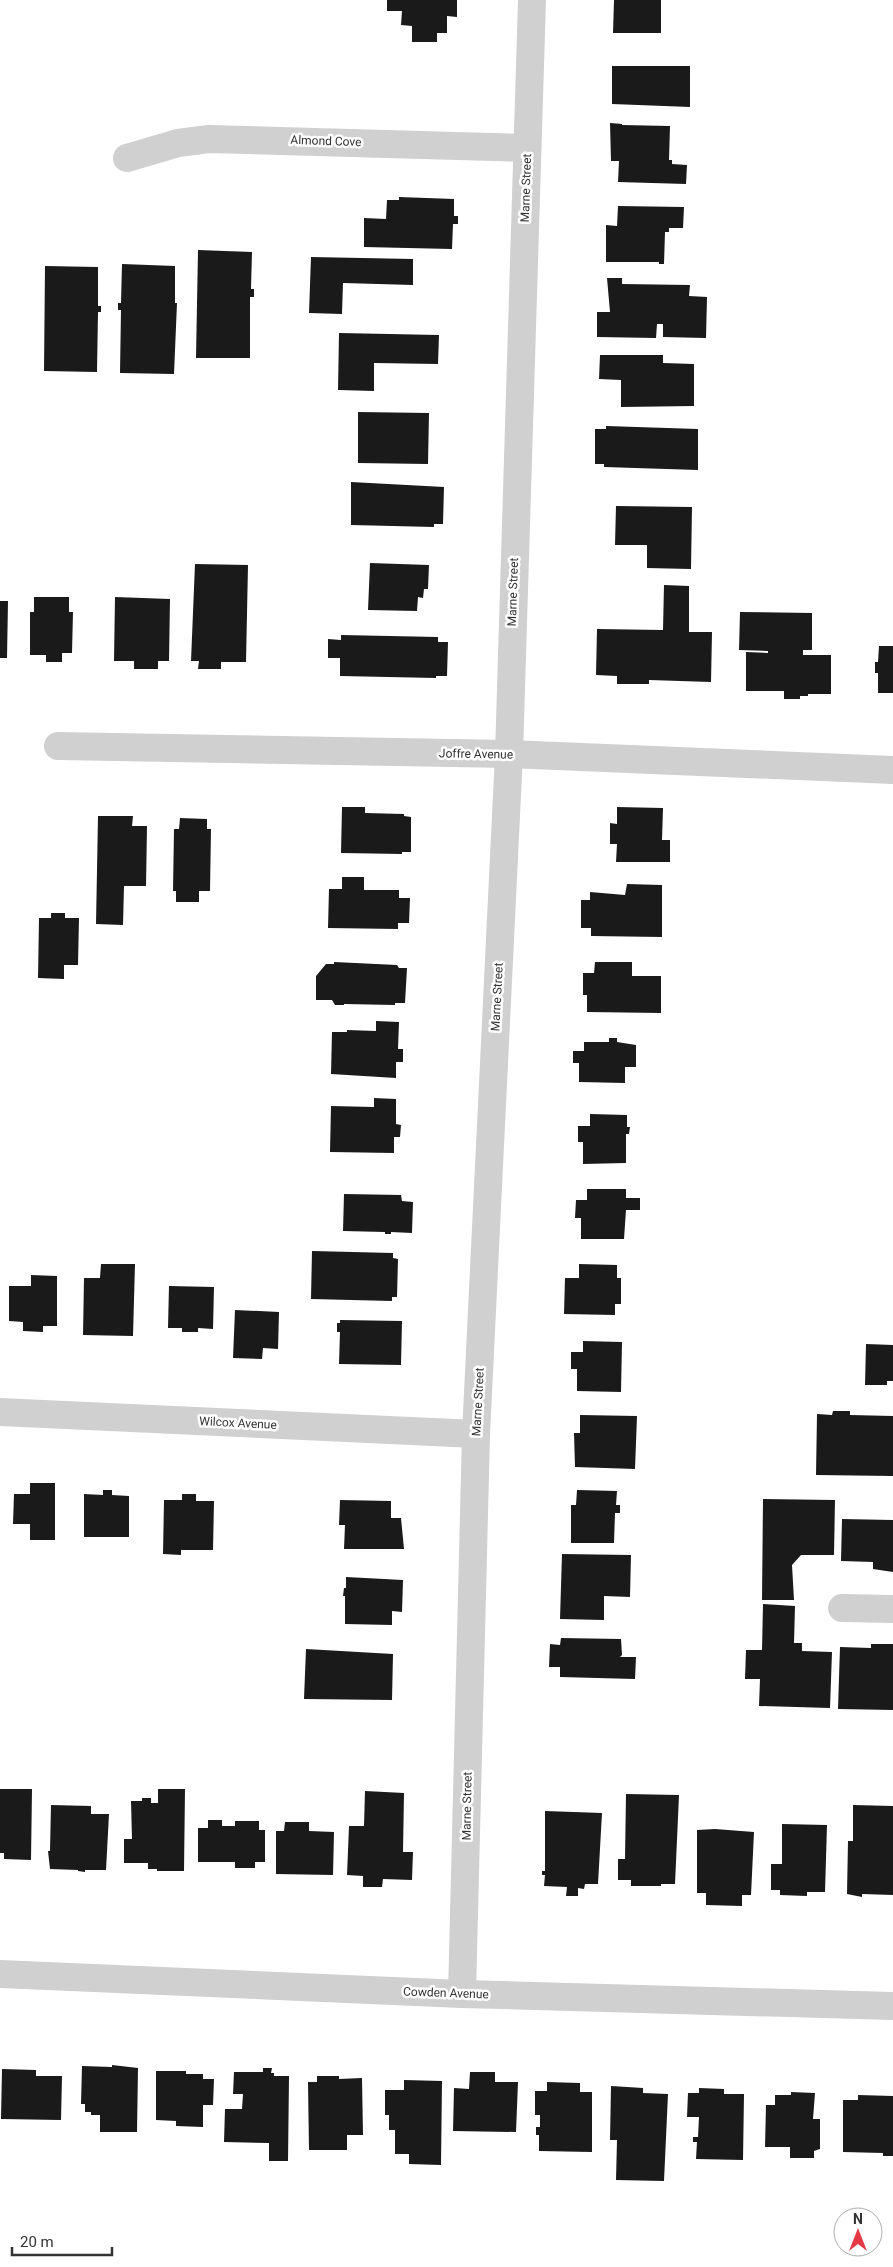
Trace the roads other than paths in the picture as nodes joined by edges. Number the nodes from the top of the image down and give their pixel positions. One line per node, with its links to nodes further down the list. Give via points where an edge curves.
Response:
1 (532, 0): 2 (street, Marne Street)
2 (527, 148): 3 (street, Almond Cove, via 218,138 178,143); 5 (street, Marne Street)
3 (127, 158)
4 (58, 746): 5 (street, Joffre Avenue)
5 (509, 754): 6 (street, Joffre Avenue); 8 (street, Marne Street)
6 (893, 770)
7 (0, 1412): 8 (street, Wilcox Avenue)
8 (476, 1434): 12 (street, Marne Street)
9 (842, 1608): 10 (street)
10 (893, 1609)
11 (0, 1974): 12 (street, Cowden Avenue)
12 (462, 1994): 13 (street, Cowden Avenue)
13 (893, 2006)

